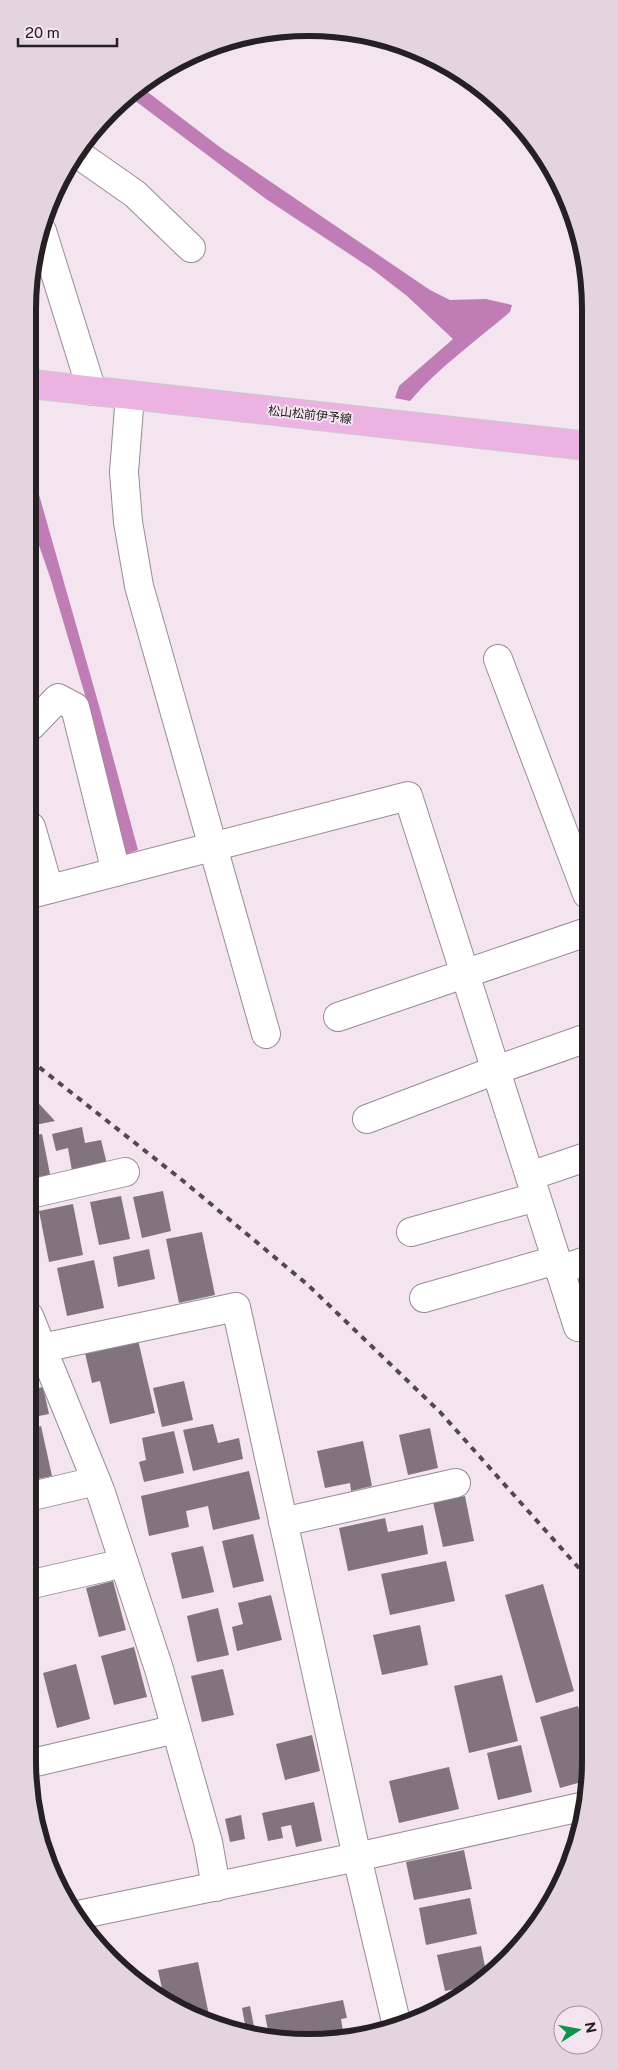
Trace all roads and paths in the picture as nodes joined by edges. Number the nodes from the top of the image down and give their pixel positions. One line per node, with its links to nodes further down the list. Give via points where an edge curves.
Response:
1 (82, 157): 3 (street, via 135,194)
2 (45, 241): 5 (street)
3 (191, 248)
4 (36, 384): 5 (main road, 松山松前伊予線)
5 (92, 391): 6 (main road, 松山松前伊予線)
6 (130, 395): 7 (main road, 松山松前伊予線); 10 (street, via 124,472 128,522 139,586)
7 (582, 445)
8 (498, 659): 13 (street)
9 (36, 721): 12 (street, via 58,698 74,707)
10 (212, 847): 12 (street); 16 (street, via 408,796); 18 (street)
11 (36, 863): 14 (street)
12 (116, 872): 14 (street)
13 (582, 881)
14 (40, 892)
15 (582, 934): 16 (street)
16 (465, 972): 17 (street); 20 (street)
17 (338, 1017)
18 (266, 1034)
19 (582, 1040): 20 (street)
20 (496, 1070): 21 (street); 24 (street)
21 (367, 1119)
22 (582, 1159): 24 (street)
23 (125, 1172): 25 (street)
24 (533, 1187): 26 (street); 28 (street)
25 (36, 1193)
26 (411, 1232)
27 (582, 1262): 28 (street)
28 (558, 1265): 29 (street); 30 (street)
29 (424, 1298)
30 (578, 1328)
31 (36, 1333): 32 (street)
32 (42, 1348): 33 (street); 36 (street, via 236,1307)
33 (96, 1481): 35 (street); 37 (street)
34 (456, 1483): 36 (street)
35 (36, 1495)
36 (283, 1522): 42 (street)
37 (124, 1563): 38 (street); 39 (street)
38 (36, 1583)
39 (176, 1729): 40 (street); 43 (street, via 208,1842)
40 (36, 1762)
41 (578, 1808): 42 (street)
42 (356, 1857): 43 (street); 45 (street)
43 (216, 1887): 44 (street)
44 (83, 1914)
45 (395, 2020)

